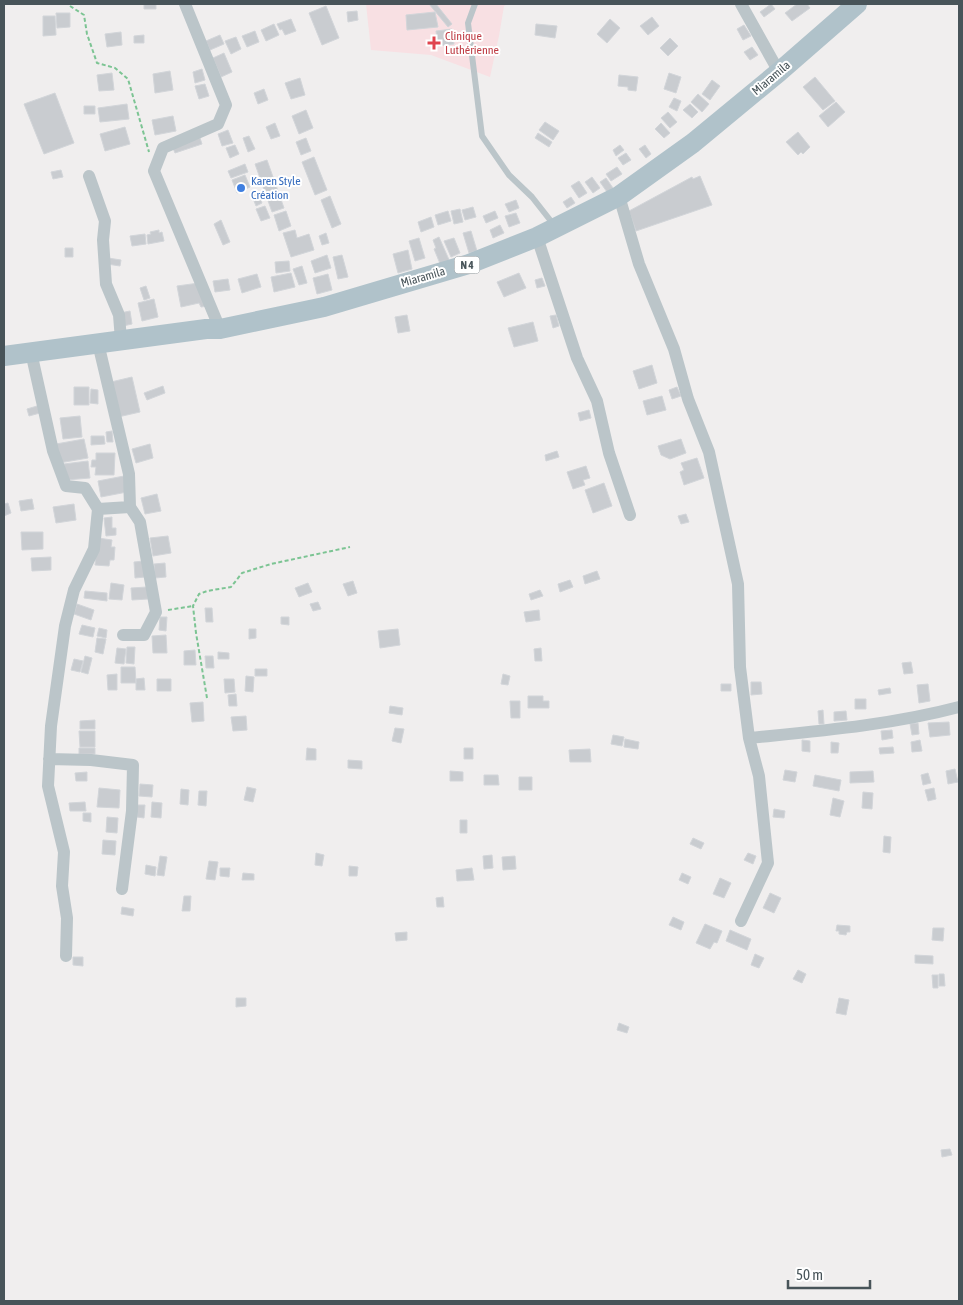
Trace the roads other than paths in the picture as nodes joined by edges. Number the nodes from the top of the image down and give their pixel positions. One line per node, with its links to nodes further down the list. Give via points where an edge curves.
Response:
1 (185, 4): 10 (street, via 226,105 218,124 163,148 154,171)
2 (475, 4): 8 (lane, via 468,23 482,136 508,174 532,197)
3 (741, 4): 5 (street)
4 (857, 4): 5 (main road, Miaramila / N 4)
5 (779, 72): 7 (main road, Miaramila / N 4, via 692,143)
6 (89, 176): 11 (street, via 105,221 106,284 119,315)
7 (619, 196): 8 (main road, Miaramila / N 4); 20 (street, via 639,264 674,349 688,399 709,452 738,584 740,667)
8 (556, 228): 9 (main road, Miaramila / N 4)
9 (537, 237): 10 (main road, Miaramila / N 4, via 469,264 324,307); 17 (street, via 577,358 596,401)
10 (220, 329): 11 (main road, Miaramila / N 4)
11 (120, 340): 12 (main road, Miaramila / N 4)
12 (98, 343): 13 (main road, Miaramila / N 4); 15 (street, via 129,474)
13 (31, 352): 14 (main road, Miaramila / N 4); 16 (street, via 53,452 66,486 85,488)
14 (4, 356)
15 (130, 507): 16 (street); 18 (street, via 140,522 156,612 144,635)
16 (98, 509): 21 (street, via 94,549 74,590 65,626)
17 (630, 515)
18 (123, 635)
19 (959, 707): 20 (street, via 866,724)
20 (748, 738): 23 (street, via 759,776 768,862)
21 (49, 759): 22 (street, via 134,765); 24 (street, via 48,786 64,852 62,886 67,918)
22 (122, 889)
23 (741, 921)
24 (66, 956)

